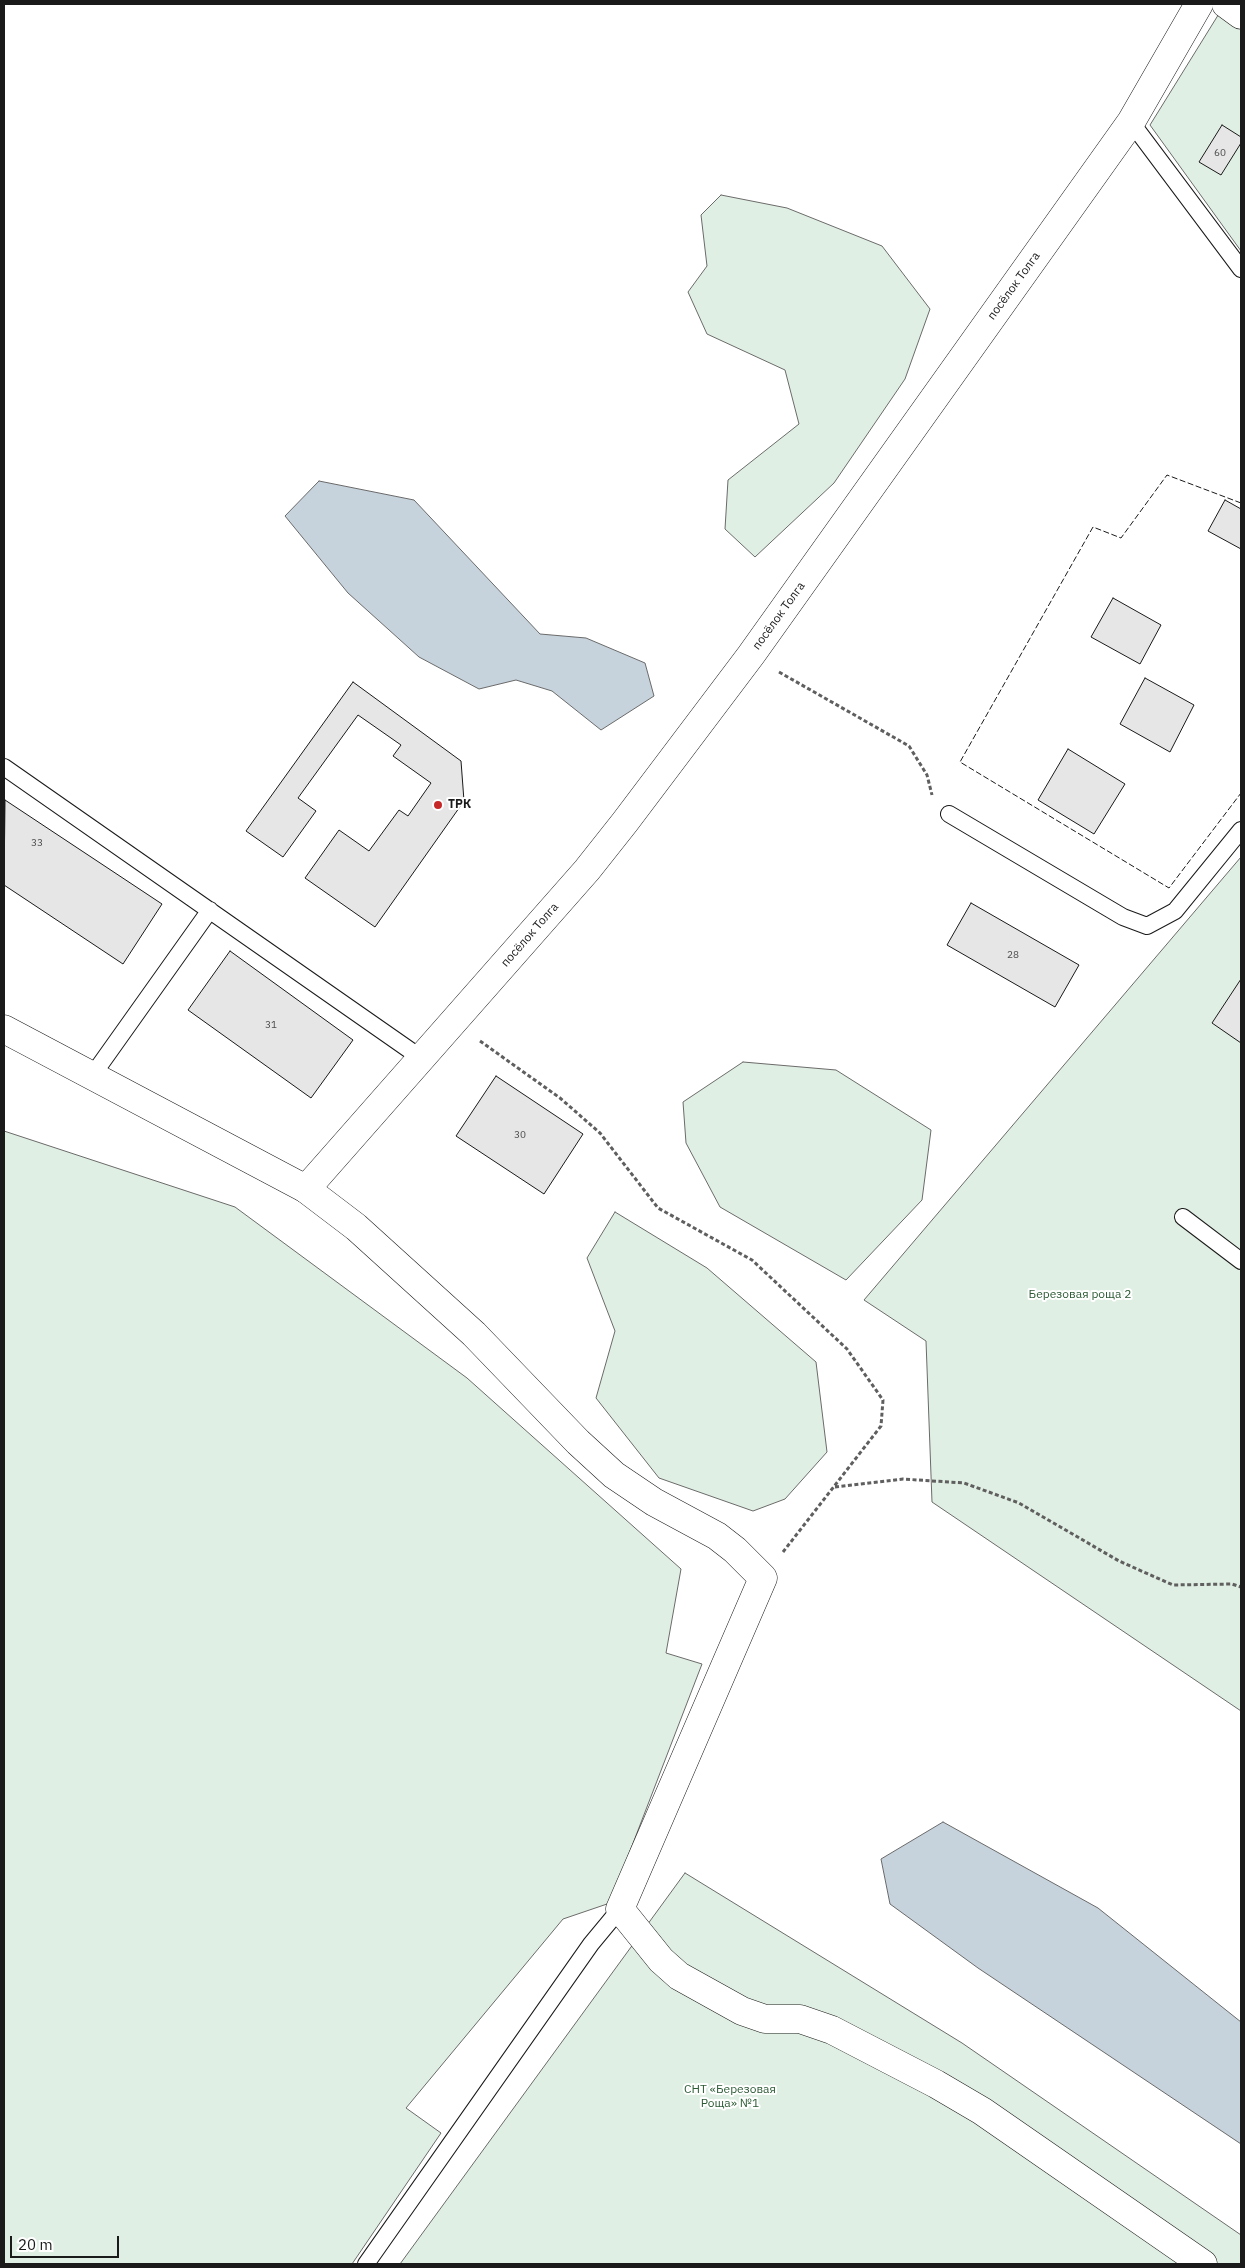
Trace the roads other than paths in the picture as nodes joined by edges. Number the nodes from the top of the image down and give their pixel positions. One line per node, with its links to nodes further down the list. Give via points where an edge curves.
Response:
1 (1199, 4): 4 (street, посёлок Толга)
2 (1226, 4): 3 (street)
3 (1241, 15)
4 (1131, 122): 5 (lane); 11 (street, посёлок Толга, via 751,655 587,870)
5 (1241, 269)
6 (4, 767): 9 (lane)
7 (949, 814): 8 (lane, via 1123,916 1147,926 1176,911)
8 (1241, 830)
9 (210, 910): 11 (lane); 12 (lane)
10 (4, 1028): 12 (street)
11 (421, 1058): 13 (street, посёлок Толга)
12 (92, 1076): 13 (street)
13 (306, 1188): 16 (street, via 356,1227 474,1334 614,1475 654,1502 717,1536 763,1578)
14 (1183, 1217): 15 (lane)
15 (1241, 1261)
16 (620, 1909): 17 (lane, via 591,1944); 18 (street, via 661,1960 679,1976 742,2011 765,2019 800,2020 832,2030 936,2084 982,2111)
17 (366, 2264)
18 (1203, 2264)

